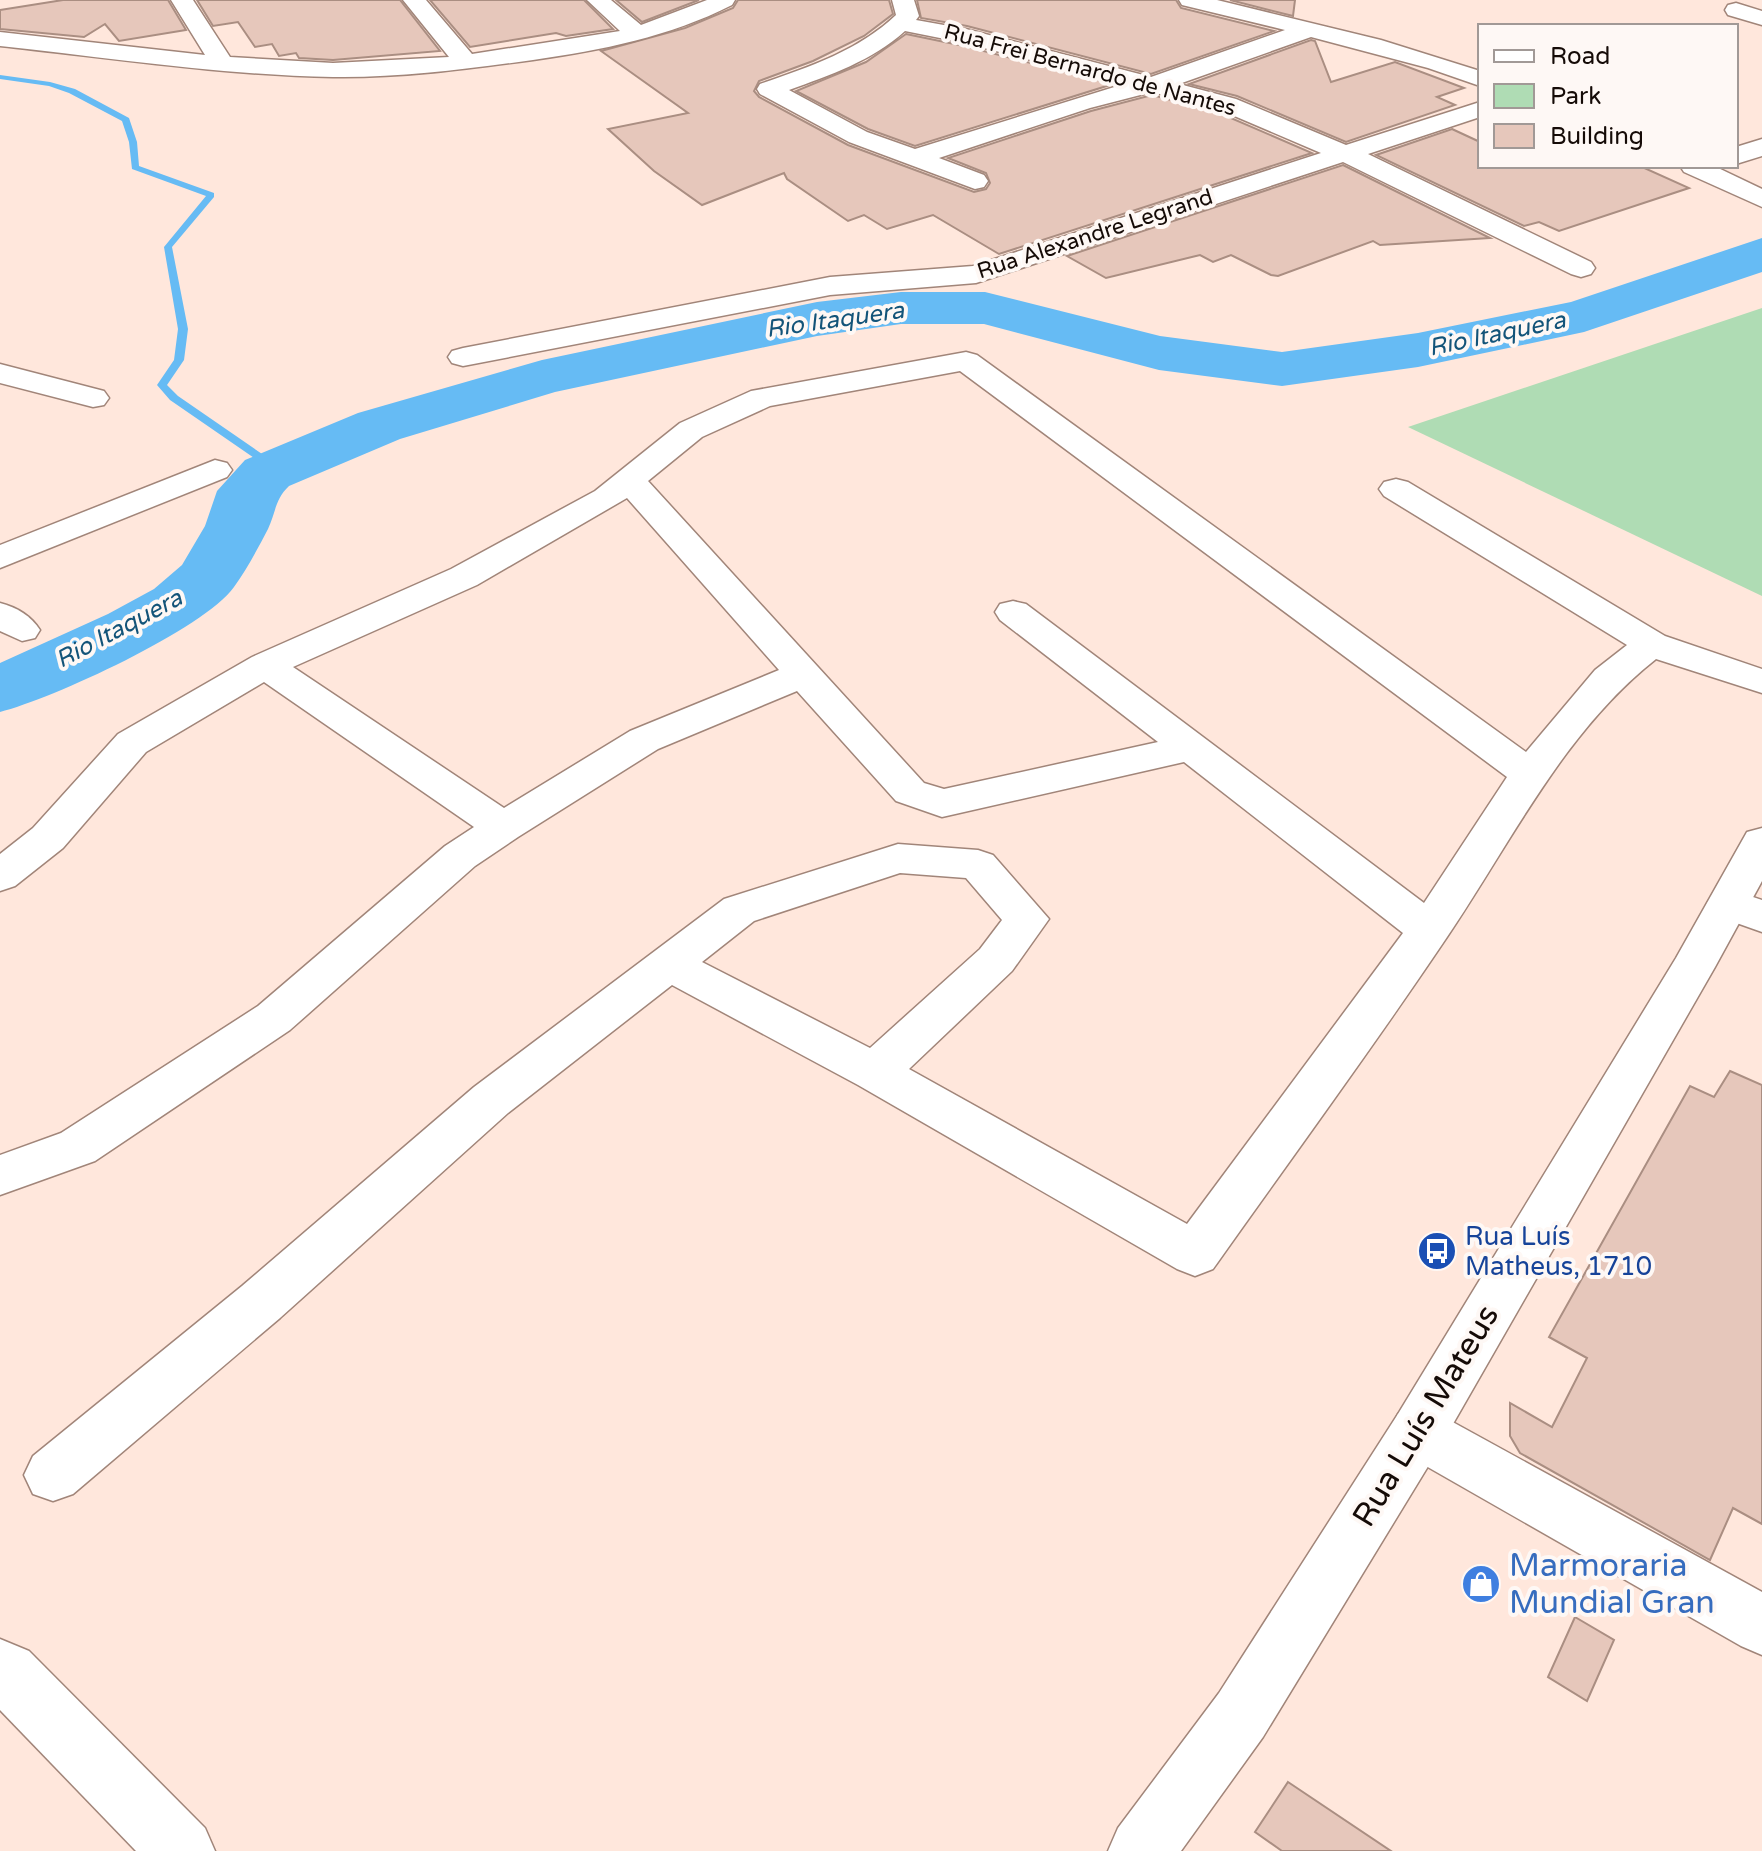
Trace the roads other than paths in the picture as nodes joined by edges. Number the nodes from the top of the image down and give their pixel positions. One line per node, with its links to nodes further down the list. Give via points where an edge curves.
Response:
1 (182, 0): 10 (street)
2 (414, 0): 11 (street)
3 (598, 0): 8 (street)
4 (724, 0): 8 (street)
5 (1190, 0): 7 (street)
6 (902, 12): 13 (street, Rua Frei Bernardo de Nantes, via 966,36); 18 (street, via 894,33 860,55 769,89 858,137)
7 (1310, 29): 12 (street); 13 (street)
8 (636, 33): 11 (street)
9 (0, 39): 10 (street)
10 (221, 61): 11 (street, via 333,70)
11 (465, 61)
12 (1478, 78)
13 (1154, 85): 16 (street, Rua Frei Bernardo de Nantes, via 1227,104); 18 (street)
14 (1478, 110): 16 (street, Rua Alexandre Legrand)
15 (1762, 147): 17 (street)
16 (1347, 153): 22 (street, Rua Frei Bernardo de Nantes); 23 (street, Rua Alexandre Legrand, via 976,274 830,286)
17 (1738, 155)
18 (917, 157): 20 (street)
19 (1703, 168): 21 (street)
20 (975, 181)
21 (1762, 199)
22 (1581, 268)
23 (463, 357)
24 (0, 373): 25 (street)
25 (93, 398)
26 (215, 470): 29 (street)
27 (629, 480): 32 (street, via 607,498 464,577); 33 (street); 36 (street, via 691,430 762,398 966,361)
28 (1396, 489): 31 (street)
29 (0, 557)
30 (1013, 612): 35 (street)
31 (1652, 644): 34 (street); 36 (street, via 1608,678)
32 (265, 665): 37 (street); 39 (street, via 132,743 48,838)
33 (804, 674): 35 (street, via 910,792 942,803); 37 (street, via 644,740)
34 (1762, 681)
35 (1191, 748): 41 (street)
36 (1530, 774): 41 (street)
37 (503, 827): 44 (street, via 460,856 274,1018 78,1147)
38 (1762, 842): 40 (street, Rua Luís Mateus)
39 (0, 876)
40 (1746, 911): 45 (street, Rua Luís Mateus)
41 (1429, 930): 43 (street, via 1195,1254)
42 (669, 964): 43 (street); 43 (street, via 739,910 898,858 978,865 1027,919 996,960); 46 (street, via 491,1100)
43 (875, 1072)
44 (0, 1175)
45 (1418, 1432): 47 (street); 50 (street, Rua Luís Mateus, via 1241,1715)
46 (53, 1475)
47 (1762, 1625)
48 (0, 1670): 49 (street)
49 (182, 1851)
50 (1141, 1851)

